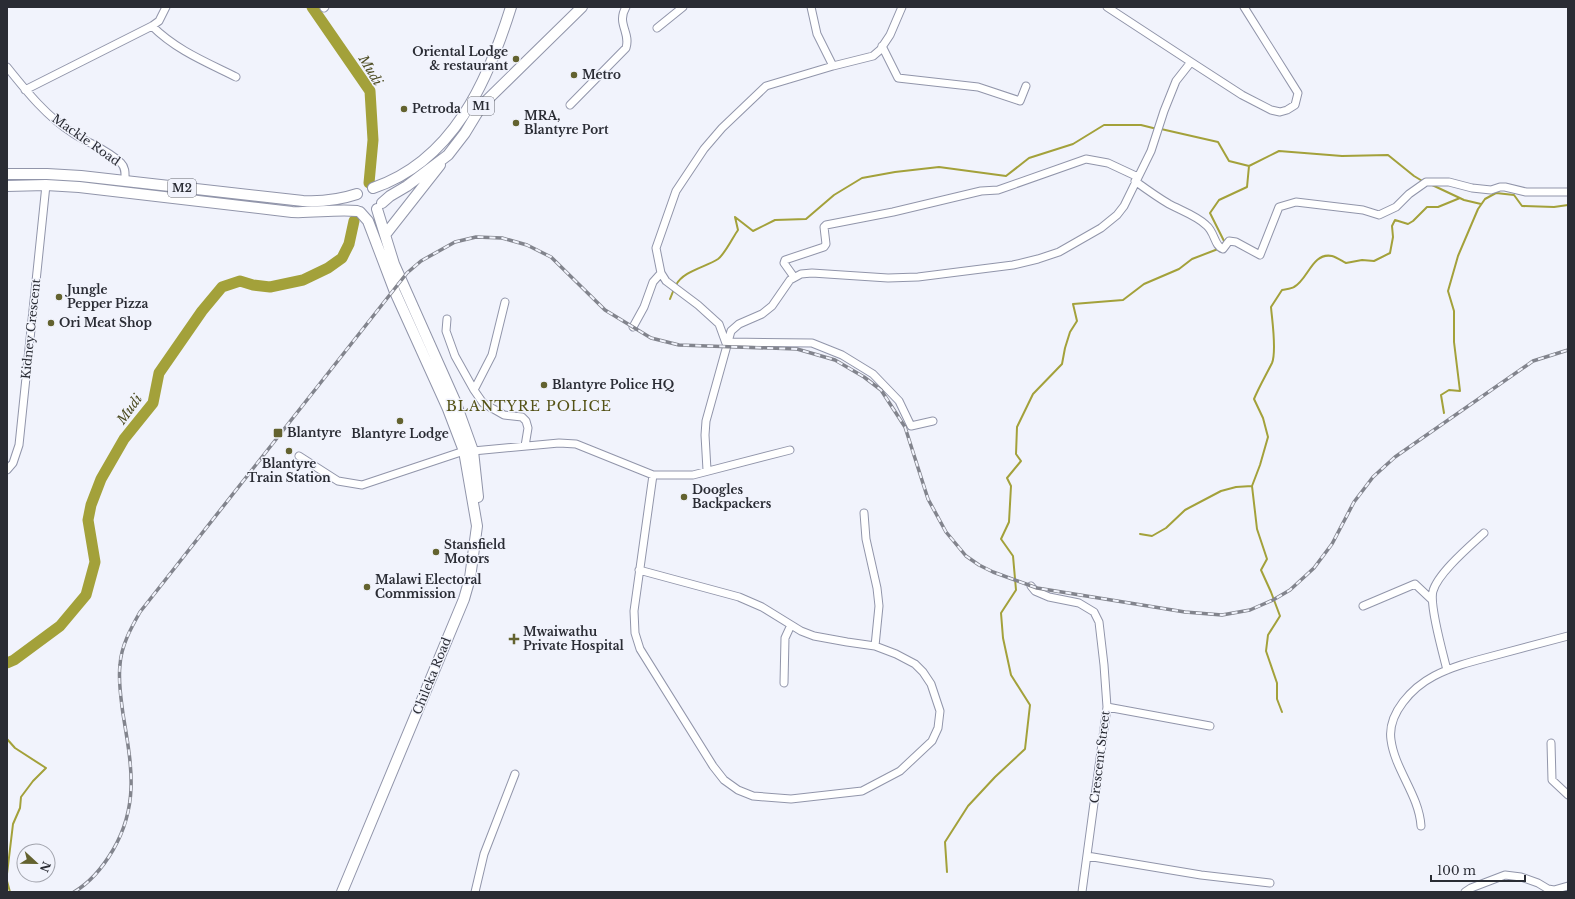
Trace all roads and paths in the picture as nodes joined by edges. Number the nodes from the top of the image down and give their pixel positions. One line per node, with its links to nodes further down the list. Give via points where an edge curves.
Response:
1 (166, 7): 10 (street, via 159,21)
2 (511, 7): 26 (highway, M1, via 503,34 472,101 453,131 416,165)
3 (582, 7): 20 (highway, M1, via 482,105)
4 (626, 7): 19 (street, via 622,13 628,42 626,48)
5 (683, 7): 11 (street)
6 (811, 7): 14 (street, via 817,34)
7 (902, 7): 12 (street)
8 (1107, 7): 13 (street)
9 (1244, 7): 13 (street, via 1298,93 1295,104 1280,112 1271,110)
10 (152, 26): 16 (street, via 178,48); 18 (street)
11 (657, 28)
12 (882, 46): 14 (street, via 873,56); 17 (street, via 898,78 978,86 1020,101)
13 (1190, 62): 22 (street, via 1176,81 1157,137)
14 (833, 66): 32 (street, via 766,86 704,148 676,191 656,248)
15 (7, 67): 18 (street, Mackle Road)
16 (236, 77)
17 (1026, 86)
18 (25, 90): 23 (street, Mackle Road, via 44,111 73,134 107,152 120,163 124,167)
19 (570, 105)
20 (448, 155): 29 (highway, M1); 31 (highway)
21 (7, 174): 23 (highway, M2, via 47,174)
22 (1136, 179): 27 (street, via 1167,203 1206,224 1214,233 1219,248 1222,249 1228,241 1236,242 1260,254 1279,207 1296,202 1363,210 1379,215 1396,207 1426,182 1449,182 1491,190 1505,187 1526,192); 33 (street, via 1124,206 1108,223 1059,252 1038,259 1013,265 918,277 880,278 812,273); 33 (street, via 1108,163 1086,159 998,190 826,225 824,247 785,260 784,263)
23 (125, 180): 28 (highway, M2, via 303,201 336,200)
24 (46, 185): 25 (highway, M2); 30 (highway, M2, via 292,212); 44 (street, Kidney Crescent, via 19,445 13,463)
25 (7, 186)
26 (373, 188): 28 (highway); 29 (highway, via 381,194)
27 (1568, 192)
28 (357, 194): 30 (highway, via 353,203)
29 (379, 206): 30 (highway, via 367,213); 31 (highway)
30 (358, 212): 42 (highway, via 368,221 395,292)
31 (384, 235): 42 (highway, via 394,264 455,401)
32 (661, 273): 36 (street, via 653,282); 37 (street, via 666,282 698,305 718,324)
33 (794, 277): 37 (street, via 772,306 732,330)
34 (505, 302): 38 (street, via 492,355)
35 (447, 319): 38 (street, via 446,331 455,356)
36 (633, 327)
37 (728, 345): 39 (street, via 812,343 842,355 873,374 899,402 911,426); 45 (street, via 706,421)
38 (474, 390): 40 (street, via 483,403 504,415 522,417 526,421 528,428)
39 (932, 421)
40 (525, 446): 42 (street); 46 (street, via 576,444)
41 (790, 450): 45 (street)
42 (469, 451): 43 (street, via 362,485 338,481); 67 (highway, Chileka Road, via 477,526 470,578 464,600); 68 (highway, via 481,530 479,566 460,623)
43 (299, 456)
44 (7, 470)
45 (708, 470): 46 (street, via 693,475)
46 (653, 475): 49 (street)
47 (864, 513): 55 (street, via 866,540 878,600)
48 (1484, 533): 51 (street, via 1458,557 1442,577 1432,591)
49 (639, 570): 53 (street, via 739,597 762,607); 55 (street, via 634,612 635,633 640,649 713,766 724,780 753,796 791,799 862,791 900,771 932,741 938,728 940,711 931,684 915,664)
50 (1031, 586): 58 (street, Crescent Street, via 1035,591 1049,597 1079,603 1094,612 1099,622)
51 (1432, 600): 52 (street, via 1416,584); 56 (street)
52 (1363, 606)
53 (791, 626): 55 (street, via 814,636); 57 (street, via 785,638)
54 (1568, 636): 56 (street)
55 (875, 646)
56 (1447, 670): 63 (street, via 1425,682 1406,699 1399,708 1392,726 1390,740)
57 (784, 683)
58 (1107, 707): 59 (street); 64 (street, Crescent Street)
59 (1210, 726)
60 (1551, 743): 62 (street, via 1552,780)
61 (515, 774): 69 (street, via 484,854)
62 (1568, 794)
63 (1421, 826)
64 (1087, 856): 65 (street, via 1201,875); 70 (street, Crescent Street)
65 (1270, 883)
66 (1568, 886): 71 (street, via 1548,889 1521,877 1505,875)
67 (342, 892)
68 (347, 892)
69 (475, 892)
70 (1082, 892)
71 (1465, 892)

